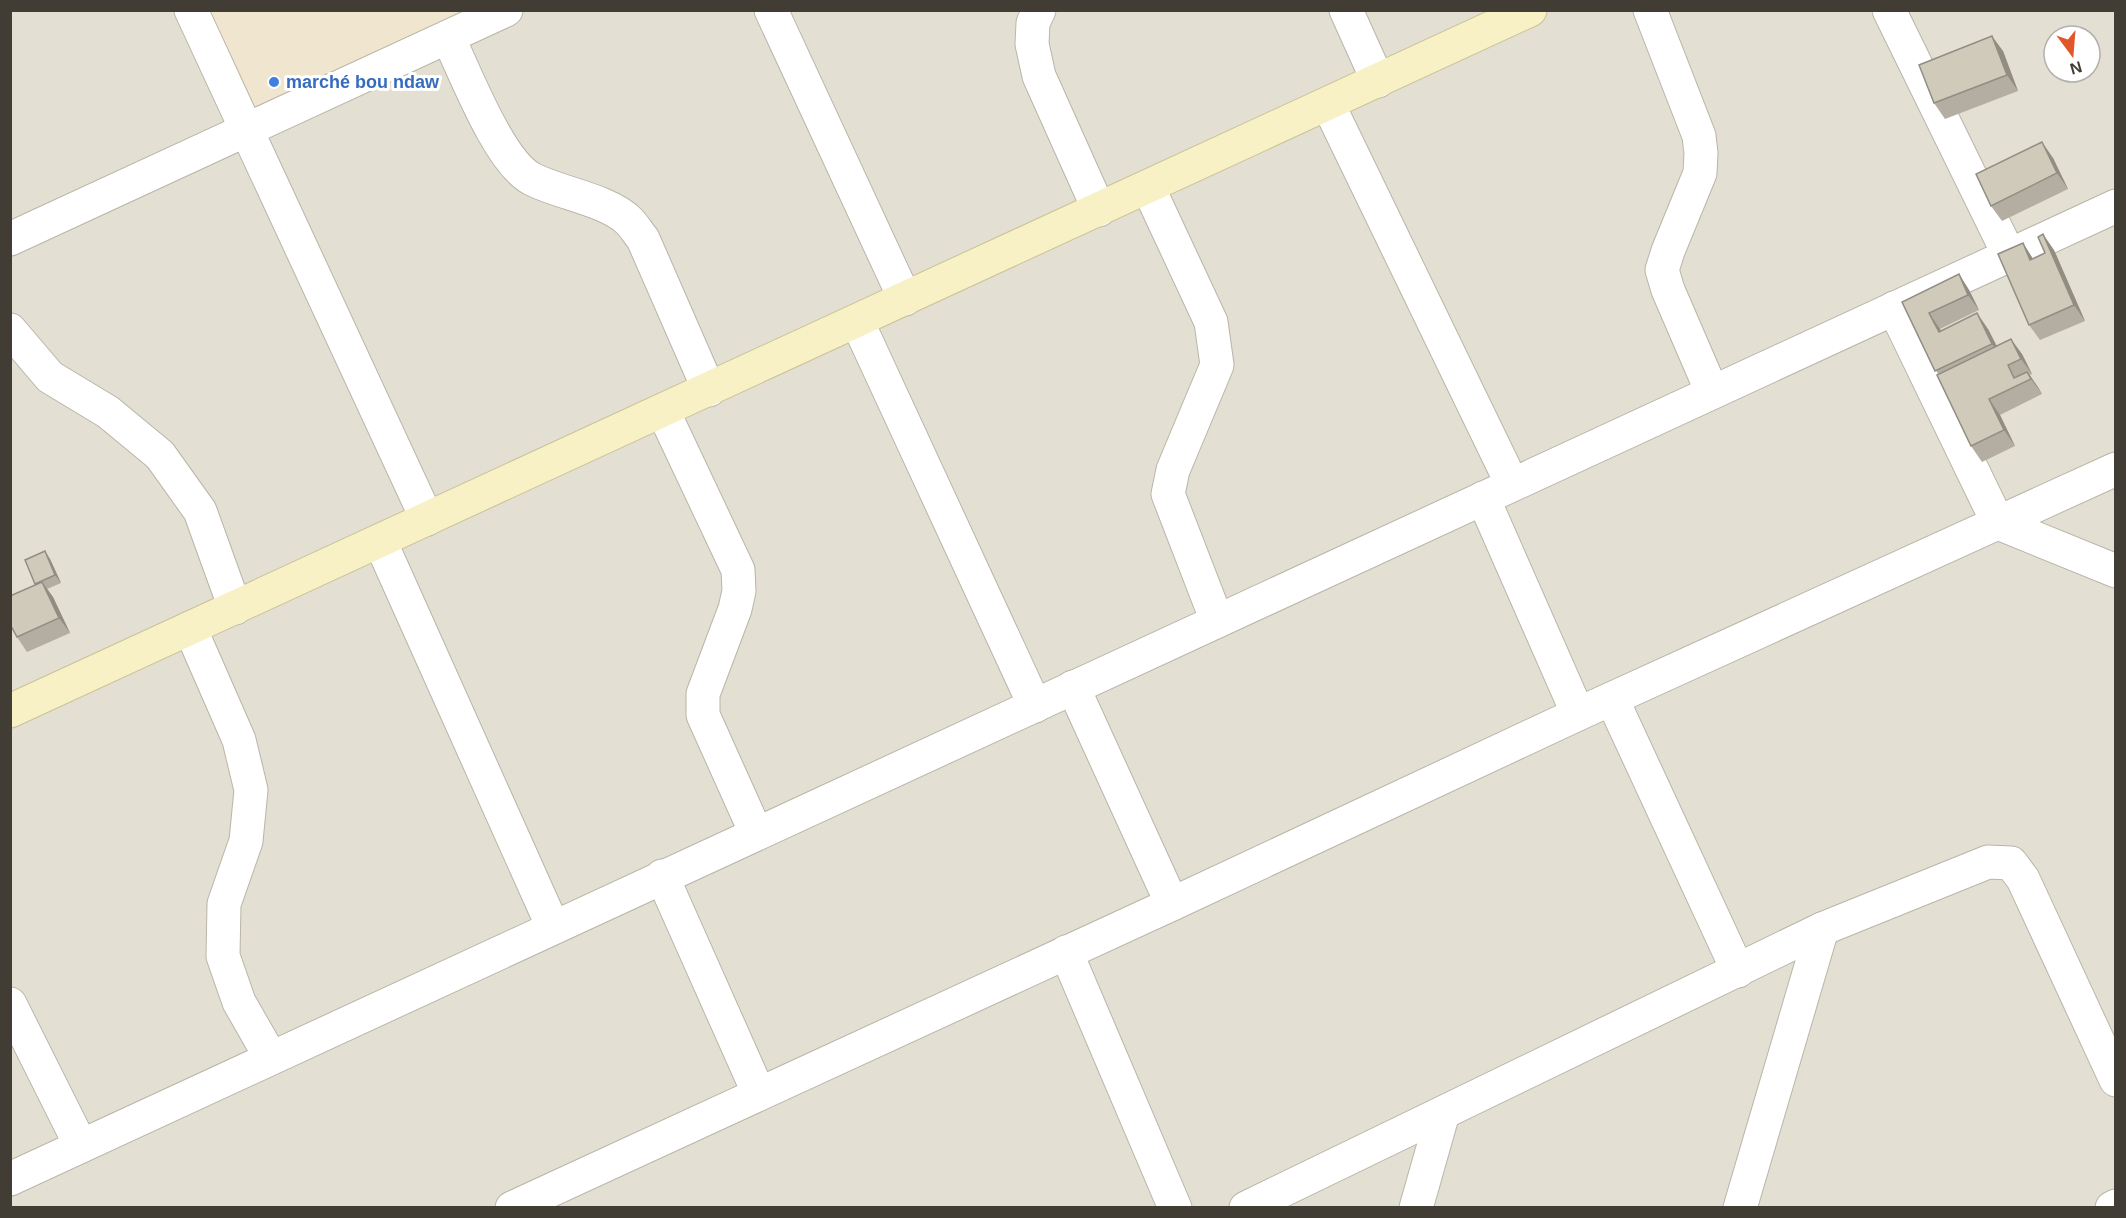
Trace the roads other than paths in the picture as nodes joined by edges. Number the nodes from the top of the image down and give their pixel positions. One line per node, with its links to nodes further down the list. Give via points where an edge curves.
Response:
1 (191, 10): 12 (street)
2 (506, 10): 9 (street)
3 (771, 10): 18 (street)
4 (1039, 10): 15 (street, via 1033,23 1032,44 1039,76)
5 (1346, 10): 10 (street)
6 (1530, 10): 10 (main road)
7 (1650, 10): 23 (street, via 1699,136 1701,153 1700,173 1662,270)
8 (1889, 10): 17 (street)
9 (448, 37): 12 (street); 22 (street, via 512,163 530,178 628,220 643,239)
10 (1378, 81): 11 (main road)
11 (1328, 104): 13 (main road); 26 (street)
12 (246, 130): 16 (street); 27 (street)
13 (1148, 187): 15 (main road); 32 (street, via 1211,322 1215,345 1217,365 1173,470 1168,494)
14 (2115, 206): 17 (street)
15 (1099, 210): 18 (main road)
16 (10, 239)
17 (2009, 255): 19 (street)
18 (905, 299): 20 (main road)
19 (1894, 308): 23 (street); 28 (street)
20 (856, 321): 22 (main road); 36 (street)
21 (10, 330): 31 (street, via 50,377 108,412 160,455 200,511)
22 (709, 390): 24 (main road)
23 (1712, 392): 26 (street)
24 (663, 411): 27 (main road); 39 (street, via 738,570 735,609 704,694 702,715)
25 (2115, 469): 28 (street)
26 (1498, 491): 32 (street); 38 (street)
27 (427, 519): 29 (main road)
28 (1998, 523): 30 (street); 35 (street)
29 (380, 541): 31 (main road); 42 (street)
30 (2115, 571)
31 (235, 608): 33 (main road)
32 (1217, 621): 34 (street)
33 (190, 628): 37 (main road); 47 (street, via 239,740 251,790 246,841 224,904 223,956 239,1002)
34 (1073, 687): 36 (street); 41 (street)
35 (1612, 699): 38 (street); 45 (street)
36 (1035, 706): 39 (street)
37 (10, 711)
38 (1578, 714): 41 (street)
39 (756, 833): 40 (street)
40 (662, 876): 42 (street); 49 (street)
41 (1172, 904): 44 (street)
42 (553, 927): 47 (street)
43 (1822, 929): 45 (street); 48 (street, via 1988,862 2011,863 2023,879); 58 (street)
44 (1066, 952): 49 (street); 55 (street)
45 (1738, 971): 50 (street)
46 (10, 1004): 51 (street)
47 (271, 1058): 51 (street)
48 (2115, 1080)
49 (759, 1094): 53 (street)
50 (1443, 1113): 56 (street); 57 (street)
51 (81, 1146): 52 (street)
52 (10, 1179)
53 (554, 1199): 54 (street)
54 (512, 1208)
55 (1175, 1208)
56 (1246, 1208)
57 (1416, 1208)
58 (1740, 1208)

